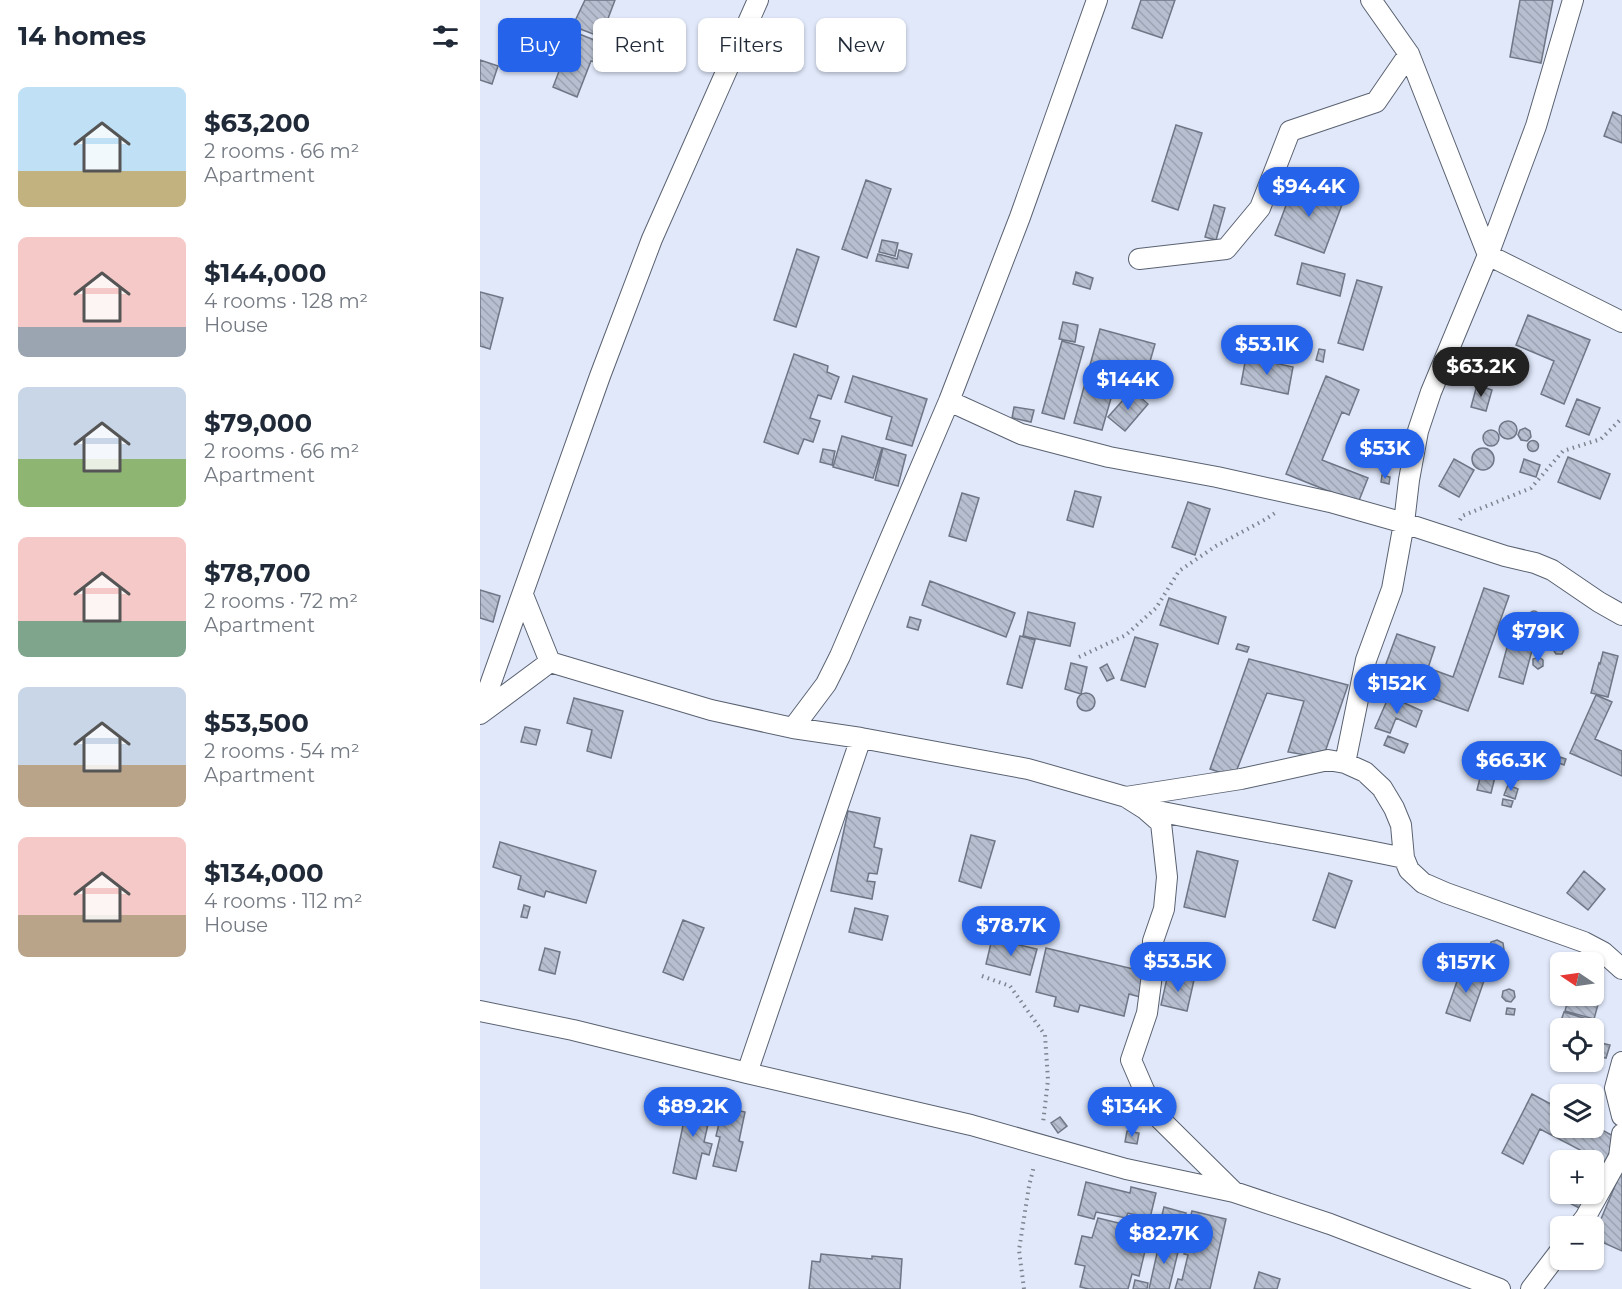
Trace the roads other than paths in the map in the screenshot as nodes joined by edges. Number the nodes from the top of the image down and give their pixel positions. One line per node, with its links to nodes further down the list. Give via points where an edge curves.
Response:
1 (758, 0): 11 (street, via 652,239)
2 (1097, 0): 9 (street)
3 (1371, 0): 5 (street)
4 (1573, 0): 6 (street, via 1536,126)
5 (1409, 54): 6 (street); 7 (street, via 1376,102 1290,131 1260,208 1226,249)
6 (1488, 255): 8 (street); 10 (street, via 1418,431)
7 (1139, 259)
8 (1622, 322)
9 (949, 401): 10 (street, via 1021,434 1108,458 1299,495); 15 (street, via 840,657 826,684)
10 (1404, 523): 12 (street, via 1535,562); 17 (street, via 1392,589 1366,660)
11 (523, 595): 13 (street); 14 (street)
12 (1622, 615)
13 (550, 662): 14 (street); 15 (street, via 711,710)
14 (480, 713)
15 (793, 728): 16 (street)
16 (861, 738): 18 (street, via 1028,769); 24 (street)
17 (1345, 763): 18 (street, via 1328,760 1241,779); 20 (street, via 1365,772 1382,788 1401,825)
18 (1126, 797): 19 (street)
19 (1145, 808): 20 (street); 27 (street, via 1161,823 1167,877 1164,909 1153,941 1147,1013 1131,1060 1160,1119)
20 (1404, 858): 21 (street, via 1409,870 1423,883 1584,942)
21 (1622, 969)
22 (480, 1011): 24 (street)
23 (1622, 1062): 25 (street, via 1615,1088)
24 (747, 1073): 27 (street, via 971,1125 1126,1169)
25 (1622, 1116)
26 (1622, 1134): 28 (street, via 1619,1157)
27 (1234, 1192): 30 (street)
28 (1586, 1216)
29 (1550, 1264): 31 (street)
30 (1500, 1289)
31 (1531, 1289)

